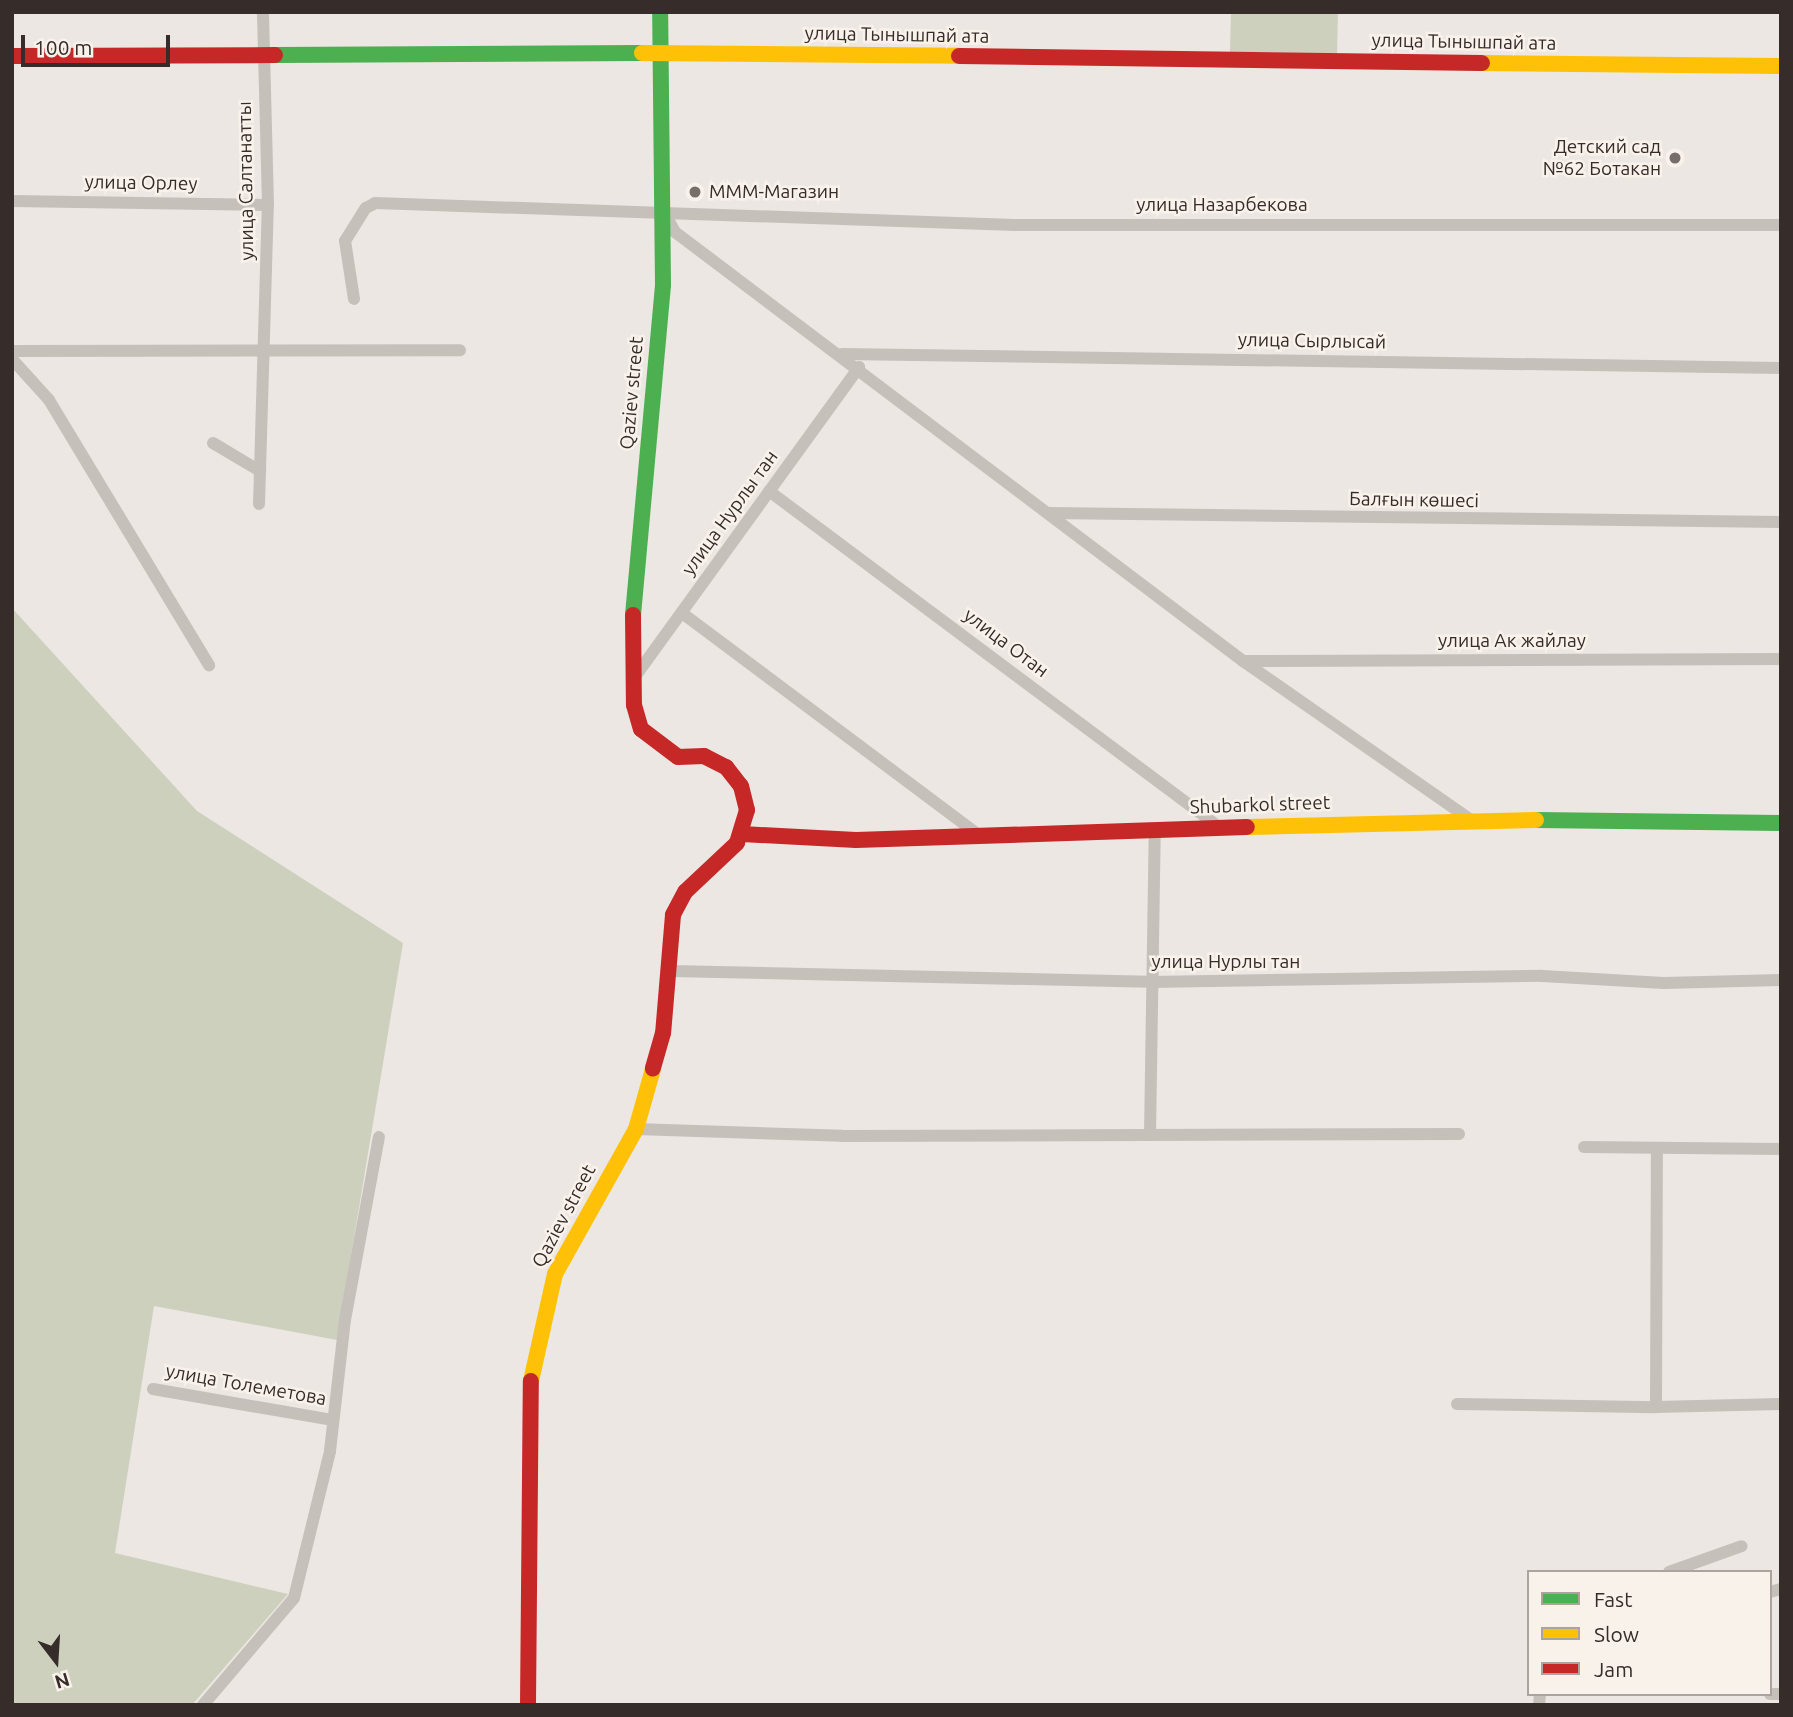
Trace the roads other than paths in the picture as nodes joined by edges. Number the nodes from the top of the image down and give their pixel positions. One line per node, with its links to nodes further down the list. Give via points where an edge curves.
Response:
1 (263, 12): 5 (street, улица Салтанатты)
2 (660, 12): 3 (street, Qaziev street)
3 (660, 53): 5 (street, улица Тынышпай ата); 6 (street, улица Тынышпай ата); 9 (street, Qaziev street)
4 (12, 57): 5 (street, улица Тынышпай ата)
5 (263, 57): 8 (street, улица Салтанатты)
6 (1781, 66)
7 (12, 201): 8 (street, улица Орлеу)
8 (268, 205): 12 (street, улица Салтанатты)
9 (663, 212): 10 (street, улица Назарбекова, via 1015,225); 11 (street, улица Назарбекова, via 375,203 366,208 345,241); 15 (street, via 675,232); 29 (street, Qaziev street)
10 (1781, 225)
11 (354, 299)
12 (264, 349): 13 (street); 14 (street); 20 (street, улица Салтанатты)
13 (460, 350)
14 (12, 351)
15 (842, 354): 17 (street); 18 (street, улица Сырлысай)
16 (12, 359): 28 (street, via 50,400)
17 (859, 367): 21 (street, улица Нурлы тан); 23 (street)
18 (1781, 368)
19 (213, 443): 20 (street)
20 (260, 471): 22 (street, улица Салтанатты)
21 (769, 491): 25 (street, улица Нурлы тан); 32 (street, улица Отан)
22 (259, 504)
23 (1048, 513): 24 (street, Балғын көшесі); 27 (street)
24 (1781, 522)
25 (682, 613): 29 (street, улица Нурлы тан); 35 (street)
26 (1781, 659): 27 (street, улица Ак жайлау)
27 (1243, 661): 30 (street)
28 (209, 665)
29 (631, 681): 34 (street, Qaziev street, via 641,729 678,757 704,756 726,767 741,786 747,810)
30 (1468, 819): 31 (street, Shubarkol street); 32 (street, Shubarkol street)
31 (1781, 823)
32 (1219, 827): 33 (street, Shubarkol street)
33 (1155, 829): 35 (street, Shubarkol street); 38 (street)
34 (742, 834): 35 (street, Shubarkol street, via 809,840); 36 (street, Qaziev street, via 685,892 673,915)
35 (979, 835)
36 (670, 971): 38 (street, улица Нурлы тан); 39 (street, Qaziev street, via 663,1033)
37 (1781, 980): 38 (street, улица Нурлы тан, via 1664,983 1542,976)
38 (1149, 982): 40 (street)
39 (636, 1129): 40 (street, via 842,1136); 54 (street, Qaziev street, via 555,1274 533,1356)
40 (1150, 1133): 41 (street)
41 (1459, 1134)
42 (379, 1137): 50 (street, via 345,1320)
43 (1584, 1147): 44 (street)
44 (1657, 1148): 45 (street); 49 (street)
45 (1781, 1149)
46 (153, 1388): 50 (street, улица Толеметова)
47 (1781, 1404): 49 (street)
48 (1457, 1405): 49 (street)
49 (1656, 1407)
50 (333, 1420): 53 (street, via 294,1598)
51 (1742, 1546): 52 (street)
52 (1675, 1570)
53 (203, 1705)
54 (528, 1705)

